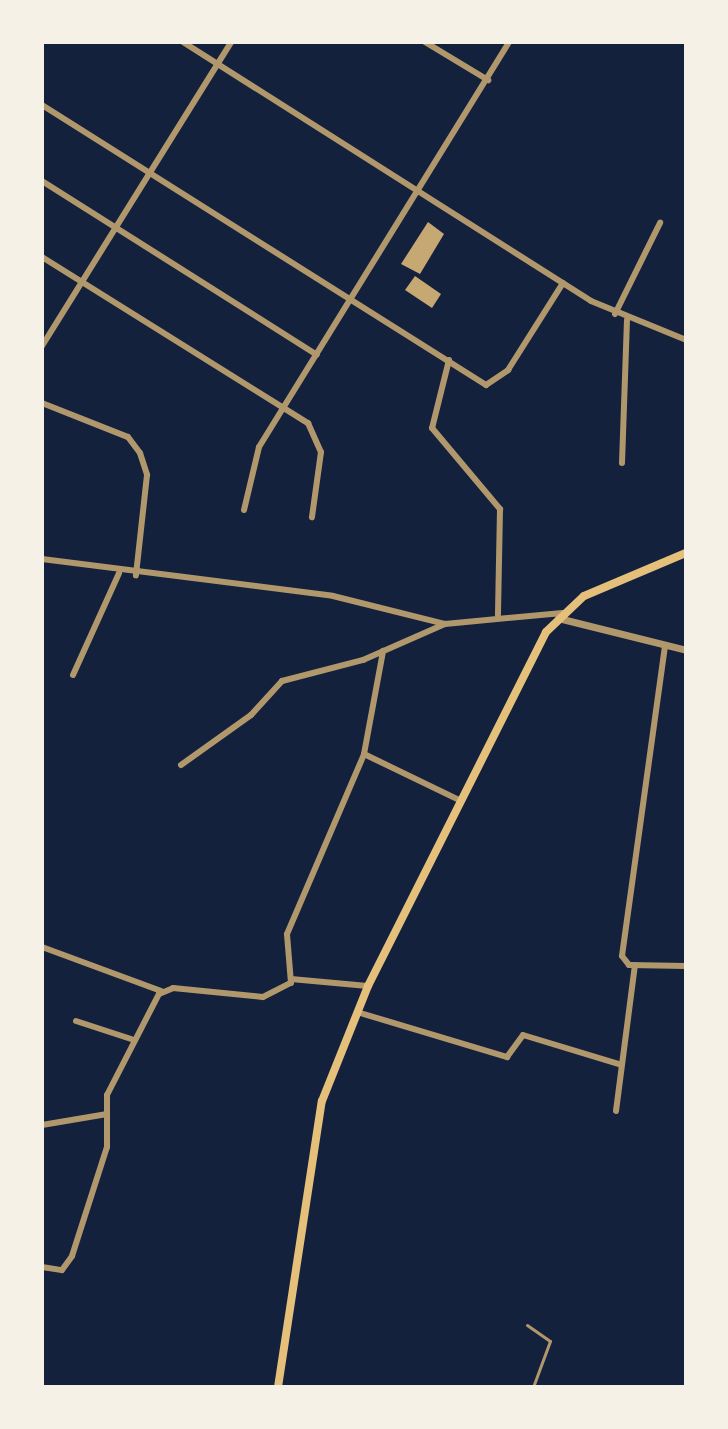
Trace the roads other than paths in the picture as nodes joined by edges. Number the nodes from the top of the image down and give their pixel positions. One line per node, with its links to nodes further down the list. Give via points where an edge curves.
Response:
1 (183, 42): 5 (street)
2 (231, 42): 5 (street)
3 (425, 42): 6 (street)
4 (509, 42): 6 (street)
5 (217, 64): 8 (street); 10 (street)
6 (488, 80): 10 (street)
7 (42, 105): 8 (street)
8 (151, 172): 12 (street); 16 (street)
9 (42, 181): 12 (street)
10 (420, 193): 14 (street); 16 (street)
11 (660, 223): 17 (street)
12 (115, 228): 15 (street); 23 (street)
13 (42, 257): 15 (street)
14 (563, 283): 17 (street); 24 (street, via 499,382 486,385)
15 (83, 284): 20 (street); 26 (street)
16 (351, 302): 23 (street); 24 (street)
17 (615, 314): 18 (street)
18 (627, 320): 21 (street); 27 (street)
19 (42, 327): 20 (street)
20 (50, 333): 22 (street)
21 (686, 340)
22 (42, 346)
23 (317, 355): 26 (street)
24 (449, 360): 34 (street, via 432,428 500,509)
25 (42, 403): 33 (street, via 128,437 140,453 147,475)
26 (284, 409): 28 (street, via 250,467); 29 (street, via 308,423 321,452)
27 (622, 463)
28 (244, 510)
29 (312, 517)
30 (686, 553): 35 (main road, via 599,588)
31 (42, 559): 32 (street)
32 (119, 573): 33 (street); 40 (street)
33 (136, 575): 36 (street, via 333,596)
34 (498, 615): 35 (street); 36 (street)
35 (560, 616): 37 (street); 43 (main road, via 535,648)
36 (445, 624): 39 (street)
37 (665, 646): 38 (street); 45 (street, via 622,956)
38 (686, 650)
39 (383, 651): 41 (street); 42 (street, via 277,683 251,715)
40 (73, 675)
41 (364, 754): 43 (street); 47 (street, via 287,934)
42 (181, 765)
43 (459, 800): 48 (main road)
44 (42, 947): 49 (street)
45 (635, 965): 46 (street); 53 (street)
46 (686, 966)
47 (291, 979): 48 (street); 49 (street, via 263,997)
48 (368, 986): 50 (main road)
49 (161, 991): 52 (street)
50 (357, 1012): 53 (street, via 507,1057 523,1035); 59 (main road, via 322,1101)
51 (76, 1021): 52 (street)
52 (131, 1039): 55 (street)
53 (622, 1065): 54 (street)
54 (616, 1111)
55 (107, 1114): 56 (street); 57 (street, via 107,1147 72,1256 62,1270)
56 (42, 1125)
57 (42, 1267)
58 (527, 1325): 60 (lane, via 550,1341)
59 (278, 1387)
60 (533, 1387)

